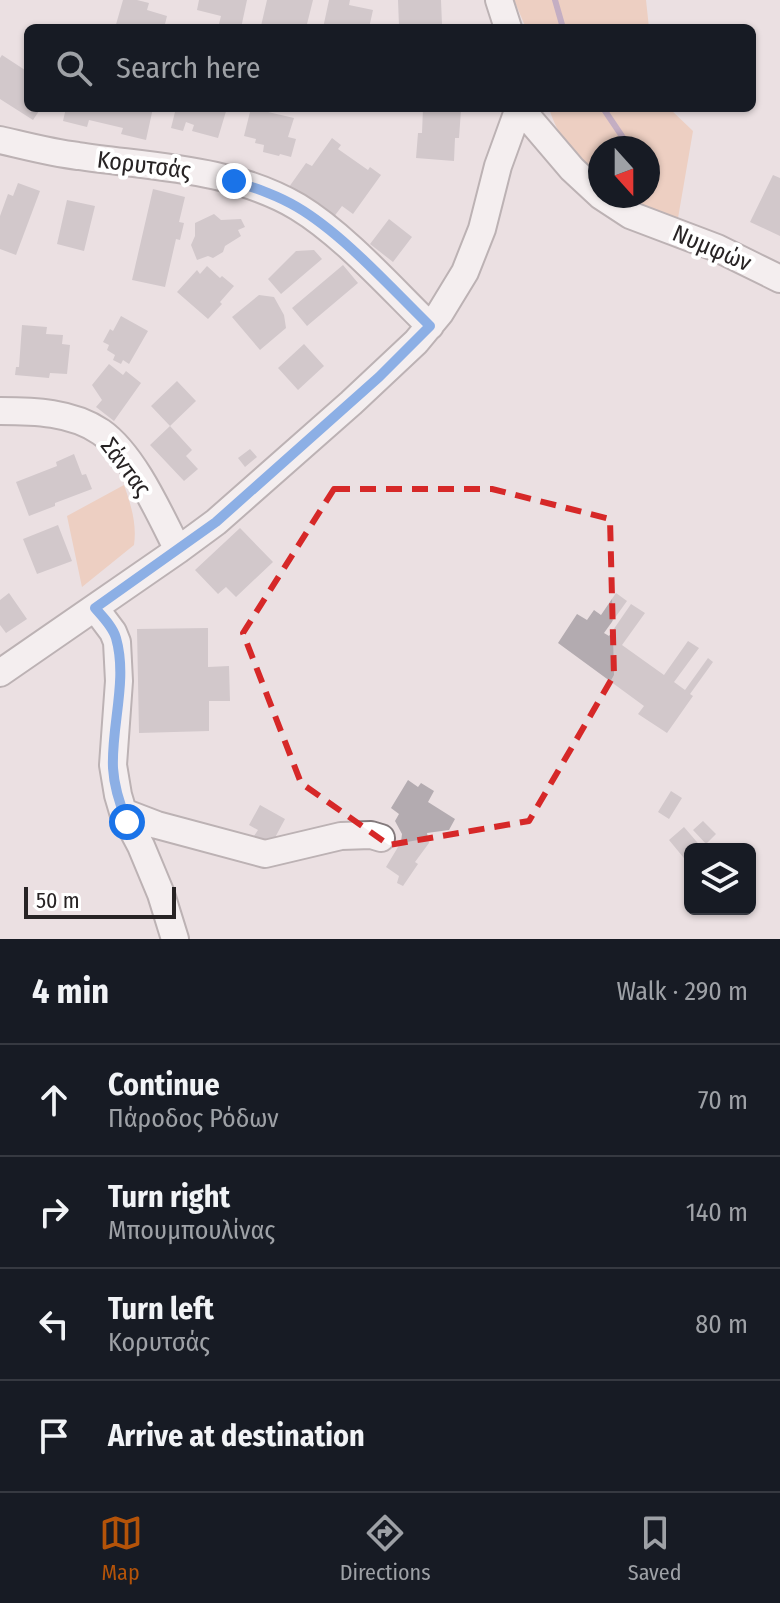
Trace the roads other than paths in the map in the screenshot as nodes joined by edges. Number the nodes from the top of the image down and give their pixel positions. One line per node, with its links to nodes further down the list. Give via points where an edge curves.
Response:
1 (499, 0): 2 (street)
2 (507, 24)
3 (518, 112): 9 (street, via 472,256)
4 (523, 112): 6 (street, Νυμφών)
5 (0, 140): 9 (street, Κορυτσάς, via 204,173 276,196 329,230)
6 (588, 184)
7 (619, 208): 8 (street, Νυμφών)
8 (780, 279)
9 (430, 326): 11 (street, via 351,403)
10 (0, 411): 11 (street, Σάντας, via 50,413 100,431 130,464)
11 (178, 550): 12 (street)
12 (95, 608): 13 (street); 14 (street, via 117,642 113,774)
13 (0, 673)
14 (123, 812): 15 (street, via 265,854 341,836); 16 (street, via 152,871)
15 (381, 838)
16 (175, 939)

